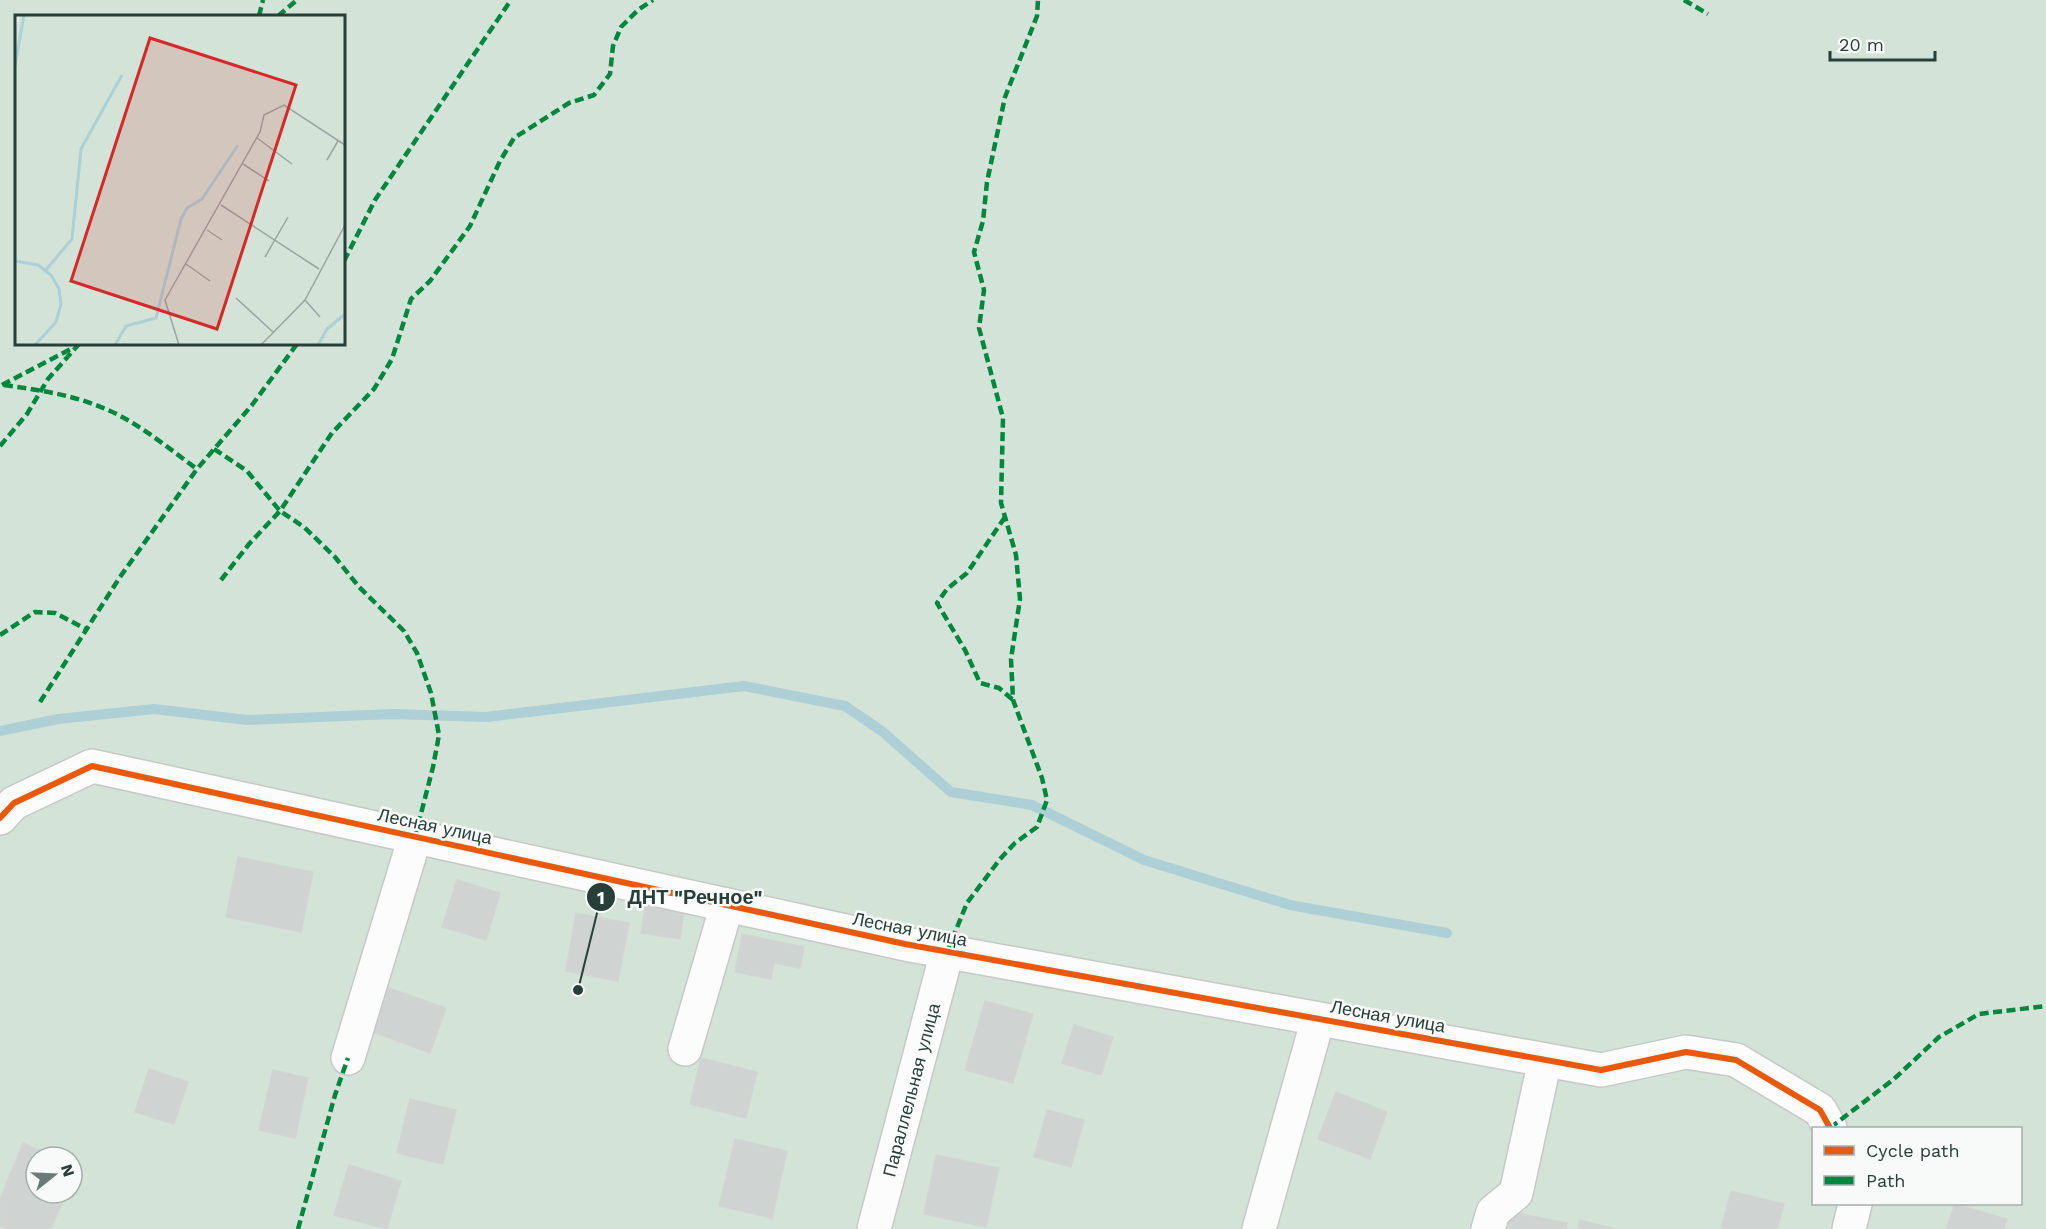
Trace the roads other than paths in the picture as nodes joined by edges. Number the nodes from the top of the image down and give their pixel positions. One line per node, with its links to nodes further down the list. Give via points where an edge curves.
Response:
1 (0, 818): 2 (street, Лесная улица, via 14,802 92,766)
2 (415, 837): 3 (street, Лесная улица); 7 (street)
3 (727, 905): 4 (street, Лесная улица); 6 (street)
4 (947, 952): 5 (street, Лесная улица); 11 (street, Параллельная улица)
5 (1318, 1019): 8 (street, Лесная улица); 12 (street)
6 (685, 1049)
7 (348, 1058)
8 (1545, 1060): 9 (street, Лесная улица, via 1601,1070 1686,1052 1736,1060); 13 (street, via 1516,1193 1493,1212)
9 (1825, 1119)
10 (1855, 1205): 14 (street)
11 (874, 1229)
12 (1259, 1229)
13 (1488, 1229)
14 (1849, 1229)

